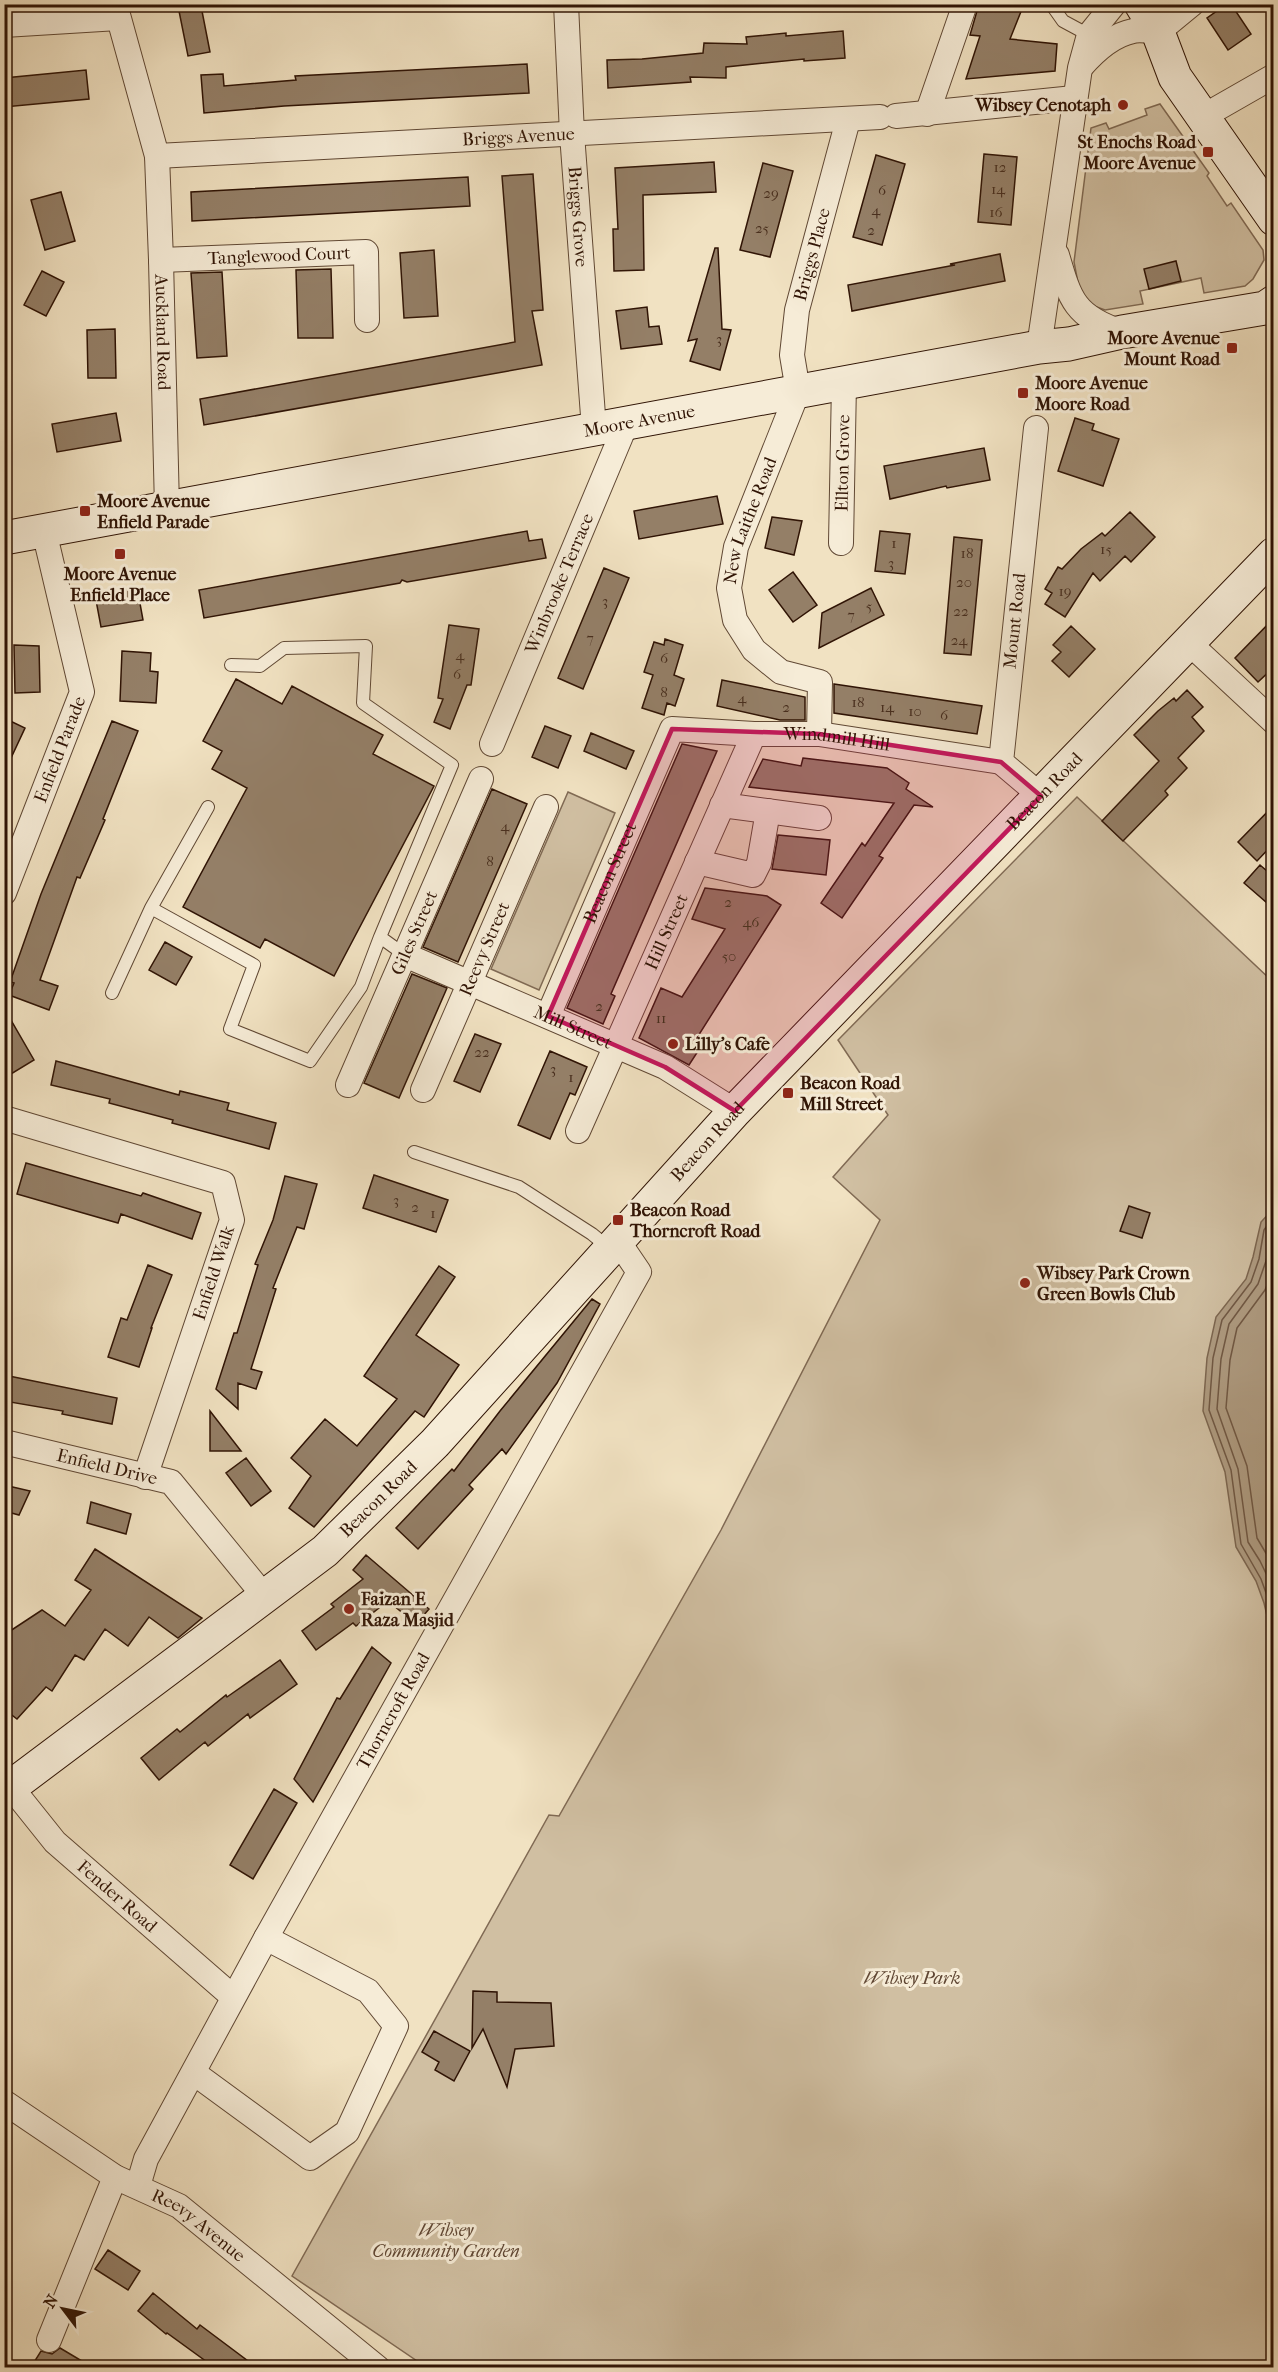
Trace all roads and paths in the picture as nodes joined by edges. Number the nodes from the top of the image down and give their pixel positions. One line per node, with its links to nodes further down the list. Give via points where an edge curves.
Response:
1 (566, 4): 16 (street, Briggs Grove)
2 (964, 4): 14 (street)
3 (1051, 4): 9 (lane, via 1063,21)
4 (1114, 4): 9 (street)
5 (1192, 4): 7 (street)
6 (116, 11): 8 (street); 17 (street, Auckland Road)
7 (1150, 18): 10 (street, via 1092,53); 13 (main road, via 1192,65)
8 (4, 25)
9 (1089, 35): 10 (street)
10 (1080, 68): 12 (street)
11 (1274, 76): 13 (street)
12 (1074, 98): 14 (street, Briggs Avenue); 20 (street)
13 (1212, 111): 18 (main road); 19 (main road)
14 (927, 114): 15 (street, Briggs Avenue)
15 (848, 120): 16 (street, Briggs Avenue); 27 (street, Briggs Place, via 797,310 792,355)
16 (572, 134): 17 (street, Briggs Avenue); 30 (street, Briggs Grove)
17 (157, 156): 21 (street, Auckland Road)
18 (1274, 180)
19 (1274, 219)
20 (1054, 246): 24 (street, via 1069,293 1077,305 1099,324); 25 (street)
21 (161, 260): 23 (street, Tanglewood Court, via 366,252); 31 (street, Auckland Road)
22 (1274, 302): 24 (main road, Moore Avenue, via 1265,308)
23 (367, 320)
24 (1122, 332): 25 (main road, Moore Avenue)
25 (1039, 347): 26 (main road, Moore Avenue)
26 (844, 383): 27 (main road, Moore Avenue); 34 (street, Ellton Grove)
27 (798, 391): 28 (main road, Moore Avenue); 41 (street, New Laithe Road, via 745,525 729,588 735,620 754,650 781,672 820,682)
28 (626, 424): 30 (main road, Moore Avenue); 42 (street, Winbrooke Terrace)
29 (1036, 428): 43 (street, Mount Road)
30 (594, 429): 31 (main road, Moore Avenue)
31 (167, 508): 32 (main road, Moore Avenue)
32 (44, 531): 33 (main road, Moore Avenue); 52 (street, Enfield Parade, via 82,692)
33 (4, 538)
34 (841, 543)
35 (1274, 554): 36 (main road, Beacon Road)
36 (1189, 643): 38 (street); 45 (main road, Beacon Road)
37 (231, 665): 54 (lane, via 260,666 284,648 366,646 363,703 452,765)
38 (1274, 722)
39 (672, 729): 40 (street, Windmill Hill); 58 (street, Beacon Street)
40 (754, 734): 41 (street, Windmill Hill); 46 (street, Hill Street)
41 (819, 734): 43 (street, Windmill Hill)
42 (492, 744)
43 (1000, 762): 45 (street)
44 (481, 779): 55 (street, Giles Street)
45 (1041, 796): 62 (main road, Beacon Road)
46 (722, 805): 49 (street); 51 (street, Hill Street)
47 (208, 807): 53 (lane)
48 (546, 807): 56 (street, Reevy Street)
49 (768, 812): 50 (street); 51 (street, via 753,875)
50 (819, 818)
51 (697, 862): 59 (street, Hill Street)
52 (4, 893)
53 (151, 908): 54 (lane, via 254,965 230,1029 310,1061 361,987); 57 (lane)
54 (380, 937): 55 (lane)
55 (405, 955): 56 (street, Mill Street); 60 (street, Giles Street)
56 (470, 982): 58 (street, Mill Street); 61 (street, Reevy Street)
57 (112, 993)
58 (548, 1016): 59 (street, Mill Street)
59 (616, 1045): 62 (street, Mill Street, via 665,1067); 64 (street, Hill Street)
60 (348, 1085)
61 (423, 1090)
62 (735, 1111): 66 (main road, Beacon Road)
63 (4, 1118): 68 (street, Enfield Walk, via 223,1183 232,1220)
64 (578, 1131)
65 (414, 1152): 66 (lane, via 519,1187)
66 (614, 1245): 69 (main road, Beacon Road, via 435,1443 325,1551); 71 (street, Thorncroft Road, via 639,1272)
67 (4, 1442): 68 (street, Enfield Drive)
68 (146, 1477): 69 (street, Enfield Drive, via 171,1482)
69 (265, 1597): 70 (main road, Beacon Road)
70 (8, 1790): 72 (street, Fender Road, via 56,1842)
71 (266, 1938): 72 (street, Thorncroft Road); 73 (street, via 368,1991 396,2026 347,2132 310,2158)
72 (233, 1997): 73 (street, Thorncroft Road)
73 (194, 2073): 76 (street, Thorncroft Road, via 146,2160)
74 (4, 2102): 75 (street, Reevy Avenue)
75 (115, 2177): 76 (street, Reevy Avenue); 77 (street)
76 (138, 2186): 78 (street, Reevy Avenue, via 178,2206)
77 (48, 2340)
78 (378, 2367)

